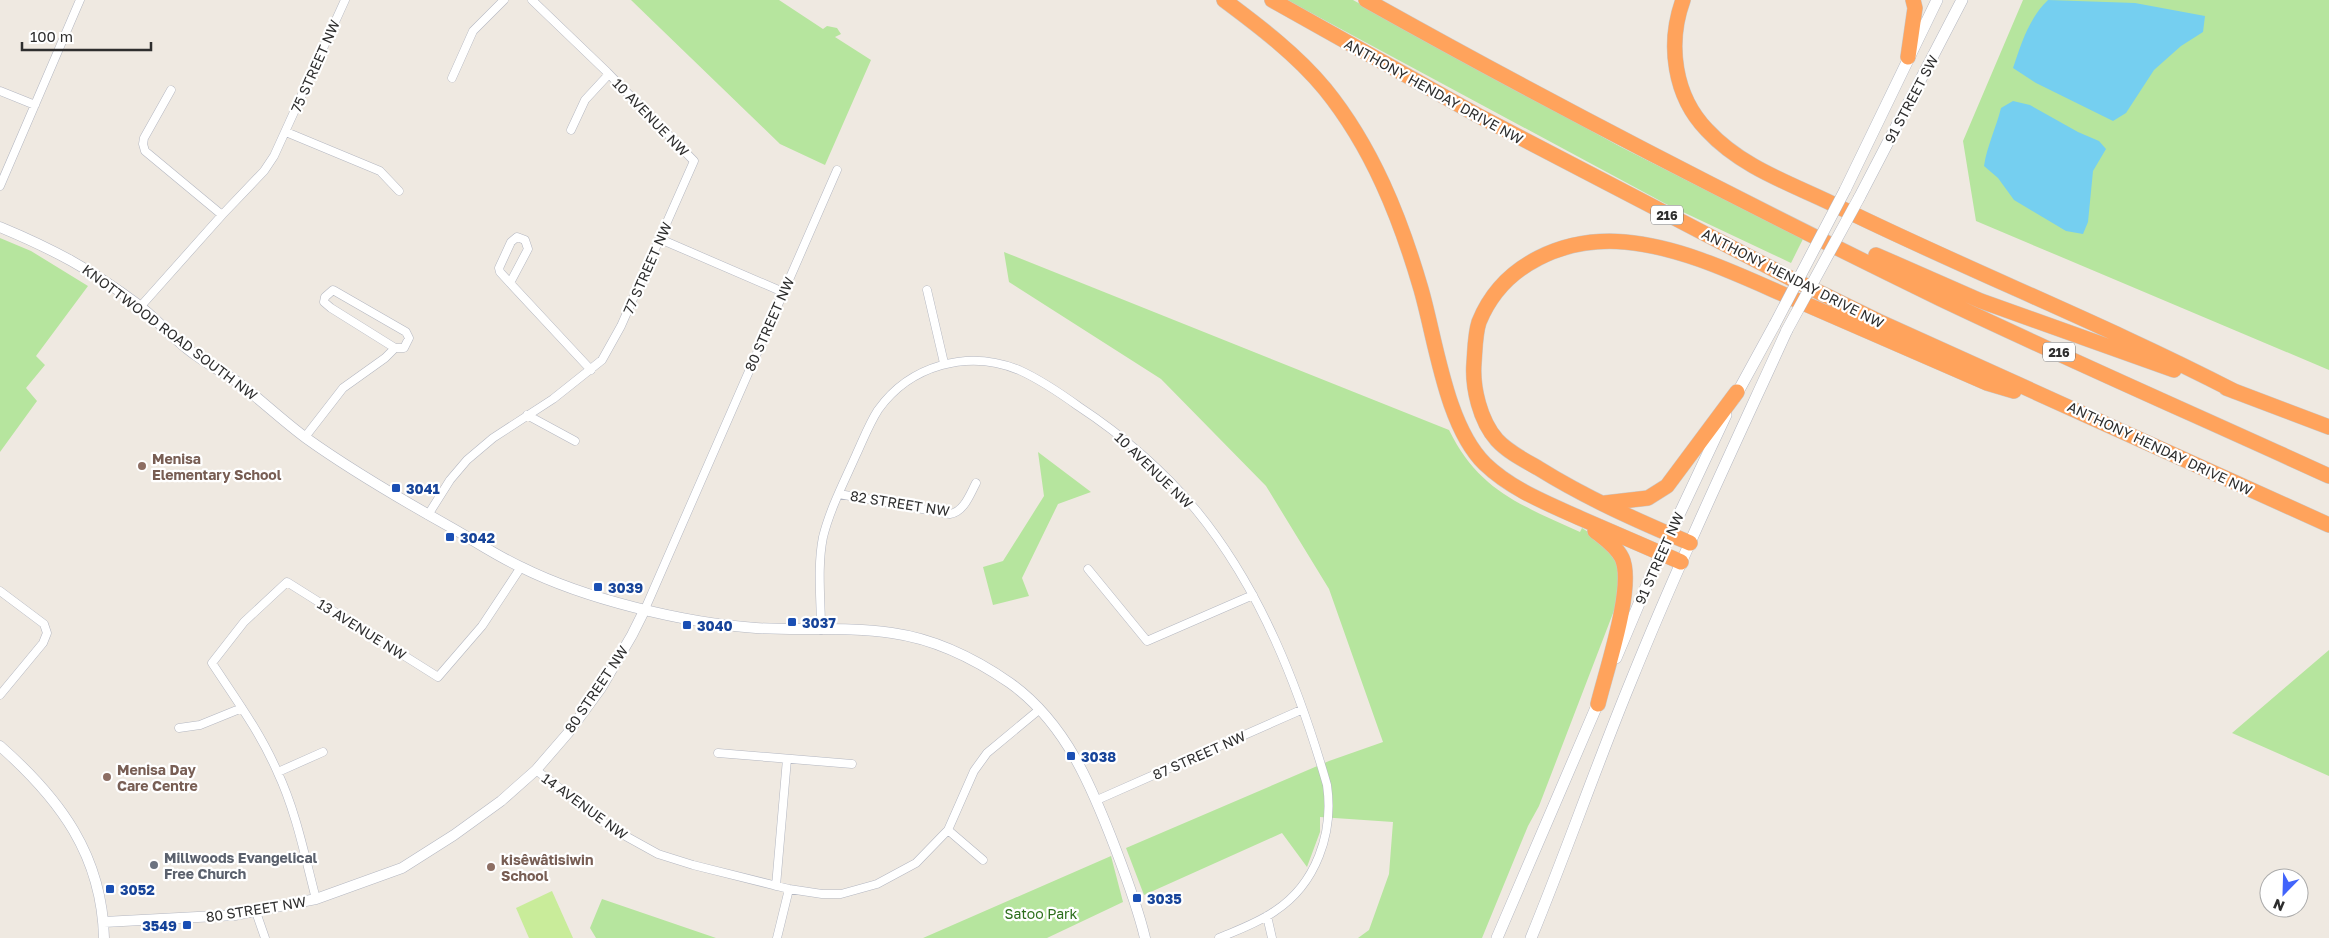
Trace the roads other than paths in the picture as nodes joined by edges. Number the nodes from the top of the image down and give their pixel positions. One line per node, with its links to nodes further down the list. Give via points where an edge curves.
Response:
1 (80, 0): 17 (street)
2 (345, 0): 19 (street, 75 STREET NW)
3 (504, 0): 14 (street, via 474,31)
4 (532, 0): 13 (street, 10 AVENUE NW)
5 (1224, 0): 49 (highway, via 1290,53 1324,88 1370,155 1397,216 1421,288 1453,412 1466,438 1485,464 1510,484)
6 (1272, 0): 40 (highway, ANTHONY HENDAY DRIVE NW / 216, via 1477,116 1790,278)
7 (1366, 0): 27 (highway, 216, via 1604,131)
8 (1683, 0): 38 (highway, via 1674,37 1680,89 1691,111 1722,145 1769,176 2169,358)
9 (1913, 0): 12 (highway, via 1916,8)
10 (1937, 0): 12 (main road, 91 STREET SW)
11 (1962, 0): 25 (main road, 91 STREET SW)
12 (1908, 57): 24 (main road, 91 STREET SW)
13 (609, 74): 18 (street, 10 AVENUE NW, via 585,100); 20 (street, 10 AVENUE NW)
14 (452, 78)
15 (171, 90): 26 (street, via 144,138 145,151)
16 (0, 91): 17 (street)
17 (36, 105): 22 (street)
18 (571, 130)
19 (286, 132): 23 (street, via 380,171); 26 (street, 75 STREET NW, via 264,171)
20 (694, 161): 29 (street, 77 STREET NW)
21 (837, 170): 32 (street, 80 STREET NW)
22 (0, 186)
23 (399, 190)
24 (1844, 190): 39 (main road, 91 STREET NW, bridge)
25 (1858, 198): 53 (main road, 91 STREET NW, bridge, via 1787,330)
26 (222, 215): 33 (street, 75 STREET NW)
27 (1790, 225): 38 (highway, via 1867,251 1998,307); 45 (highway, 216, via 1944,300)
28 (0, 227): 33 (street, KNOTTWOOD ROAD SOUTH NW, via 66,256)
29 (660, 239): 32 (street); 37 (street, 77 STREET NW, via 610,350)
30 (510, 283): 30 (street, via 499,268 511,242 517,237 525,240 528,249); 37 (street)
31 (927, 290): 35 (street)
32 (783, 292): 60 (street, 80 STREET NW)
33 (140, 307): 43 (street, KNOTTWOOD ROAD SOUTH NW, via 194,354 238,382)
34 (395, 348): 34 (street, via 330,308 324,297 333,290 338,292 406,332 410,338 408,343 404,348); 43 (street, via 343,388)
35 (944, 363): 36 (street, 82 STREET NW, via 972,360); 47 (street, 82 STREET NW, via 909,379 884,403 869,426)
36 (998, 364): 59 (street, 10 AVENUE NW, via 1026,374 1072,401 1146,458 1195,510)
37 (592, 370): 41 (street, 77 STREET NW)
38 (2234, 391): 42 (highway)
39 (1737, 392): 48 (highway, via 1667,486 1648,498); 52 (main road, 91 STREET NW)
40 (2073, 408): 48 (highway, via 1987,383 1697,259 1626,242 1587,242 1537,257 1500,288 1479,323 1473,375 1476,394 1496,438 1573,490); 51 (highway, ANTHONY HENDAY DRIVE NW / 216)
41 (527, 415): 44 (street); 50 (street, 77 STREET NW, via 467,460)
42 (2329, 427)
43 (305, 437): 50 (street, KNOTTWOOD ROAD SOUTH NW, via 374,484)
44 (575, 441)
45 (2329, 476)
46 (976, 483): 47 (street, 82 STREET NW, via 962,507 950,514)
47 (839, 494): 61 (street, 82 STREET NW, via 822,546)
48 (1601, 503): 52 (highway)
49 (1564, 511): 54 (highway); 63 (highway, via 1609,541 1621,556 1626,572 1624,597)
50 (428, 515): 56 (street, KNOTTWOOD ROAD SOUTH NW)
51 (2329, 525)
52 (1669, 534): 53 (highway); 54 (main road, 91 STREET NW)
53 (1690, 543): 55 (main road, 91 STREET NW)
54 (1660, 553): 55 (highway); 63 (main road, 91 STREET NW)
55 (1681, 562): 91 (main road, 91 STREET NW, via 1630,683)
56 (521, 567): 60 (street, KNOTTWOOD ROAD SOUTH NW, via 576,590); 64 (street, 13 AVENUE NW, via 482,626 438,677 287,582 244,622 212,663)
57 (1088, 569): 59 (street, via 1147,641)
58 (0, 591): 62 (street, via 44,624 47,633 43,643)
59 (1253, 595): 66 (street, 10 AVENUE NW, via 1279,650)
60 (645, 608): 61 (street, KNOTTWOOD ROAD SOUTH NW, via 707,623); 73 (street, 80 STREET NW, via 601,688)
61 (820, 630): 65 (street, KNOTTWOOD ROAD SOUTH NW, via 892,633 935,643 990,670)
62 (0, 695)
63 (1598, 704): 90 (main road, 91 STREET NW)
64 (242, 708): 67 (street, via 200,725); 74 (street)
65 (1040, 709): 75 (street, KNOTTWOOD ROAD SOUTH NW, via 1065,740); 76 (street, via 987,753 974,771)
66 (1301, 710): 75 (street, 87 STREET NW); 82 (street, 10 AVENUE NW, via 1327,785 1327,830 1318,859 1308,876 1290,898)
67 (179, 728)
68 (0, 746): 83 (street, via 43,788 76,832 95,876)
69 (323, 752): 74 (street)
70 (718, 753): 71 (street)
71 (787, 759): 72 (street); 78 (street)
72 (852, 764)
73 (536, 770): 78 (street, 14 AVENUE NW, via 611,828 645,848 693,865); 80 (street, 80 STREET NW, via 486,813 402,868)
74 (278, 772): 80 (street)
75 (1097, 800): 87 (street, KNOTTWOOD ROAD SOUTH NW)
76 (948, 830): 77 (street); 79 (street, 14 AVENUE NW, via 916,863 876,884 841,894)
77 (983, 860)
78 (776, 886): 79 (street, 14 AVENUE NW)
79 (789, 889): 86 (street)
80 (316, 899): 81 (street, 80 STREET NW)
81 (256, 912): 83 (street, 80 STREET NW, via 207,918); 85 (street)
82 (1267, 916): 88 (street, 10 AVENUE NW); 89 (street)
83 (104, 922): 84 (street)
84 (104, 938)
85 (265, 938)
86 (777, 938)
87 (1146, 938)
88 (1219, 938)
89 (1272, 938)
90 (1497, 938)
91 (1531, 938)

